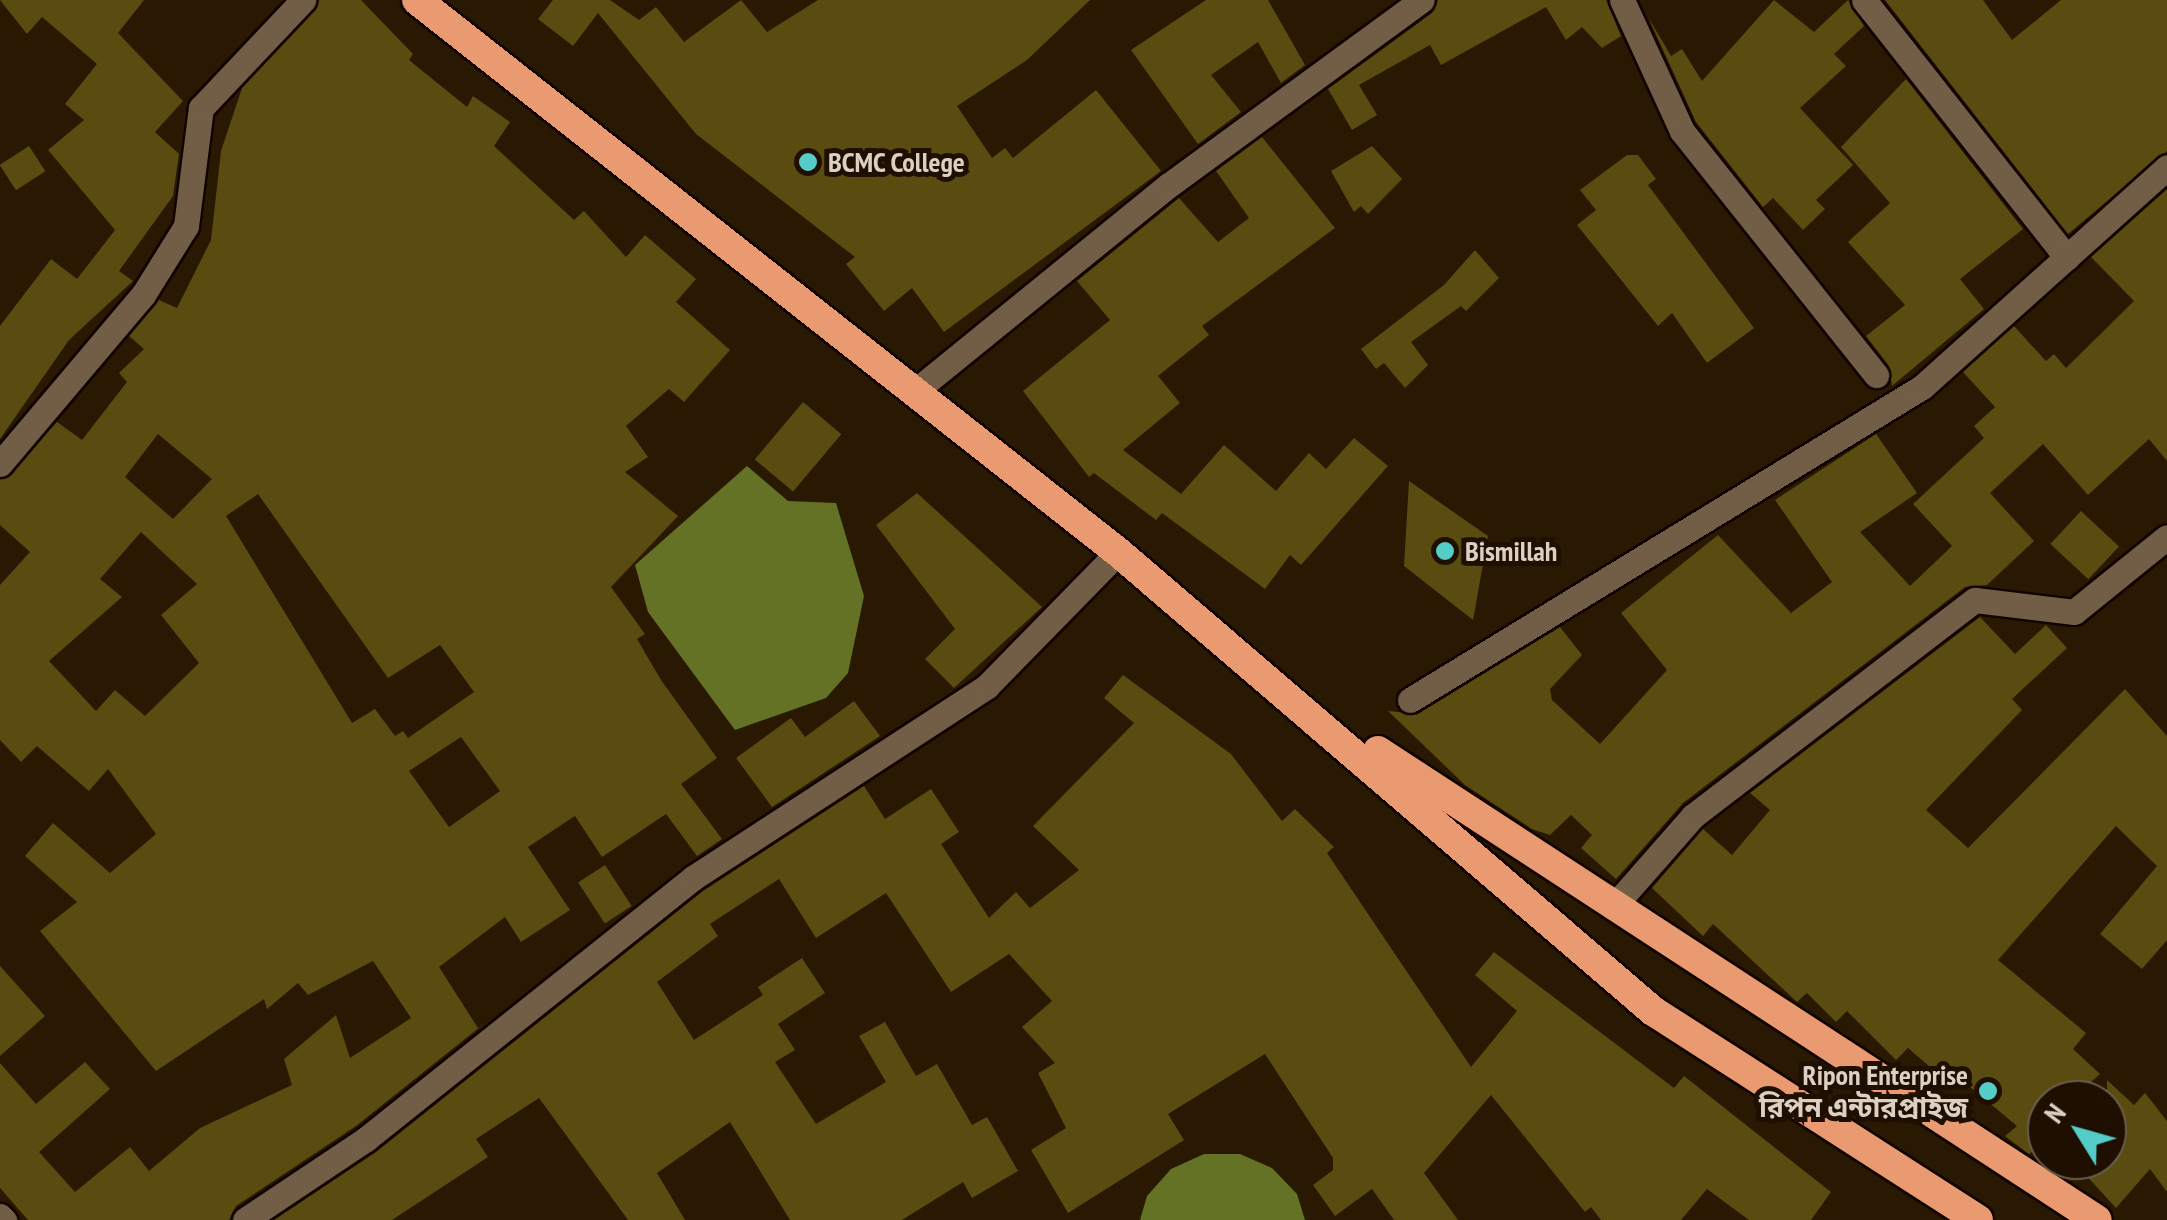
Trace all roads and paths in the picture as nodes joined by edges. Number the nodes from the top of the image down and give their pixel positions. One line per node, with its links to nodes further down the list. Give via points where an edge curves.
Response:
1 (303, 0): 10 (street, via 200,108 186,226 143,294)
2 (417, 0): 9 (highway)
3 (1422, 0): 9 (street, via 1168,185)
4 (1622, 0): 8 (street, via 1682,131)
5 (1864, 0): 7 (street)
6 (2167, 167): 7 (street)
7 (2067, 258): 14 (street, via 1922,386)
8 (1876, 374)
9 (914, 392): 12 (highway)
10 (0, 464)
11 (2167, 537): 15 (street, via 2074,612 1976,600 1693,816)
12 (1118, 552): 13 (highway); 16 (street, via 987,686 693,878 366,1139)
13 (1276, 684): 15 (highway); 17 (highway, via 1654,1011)
14 (1410, 700)
15 (1613, 907): 18 (highway)
16 (244, 1220)
17 (1978, 1220)
18 (2097, 1220)

